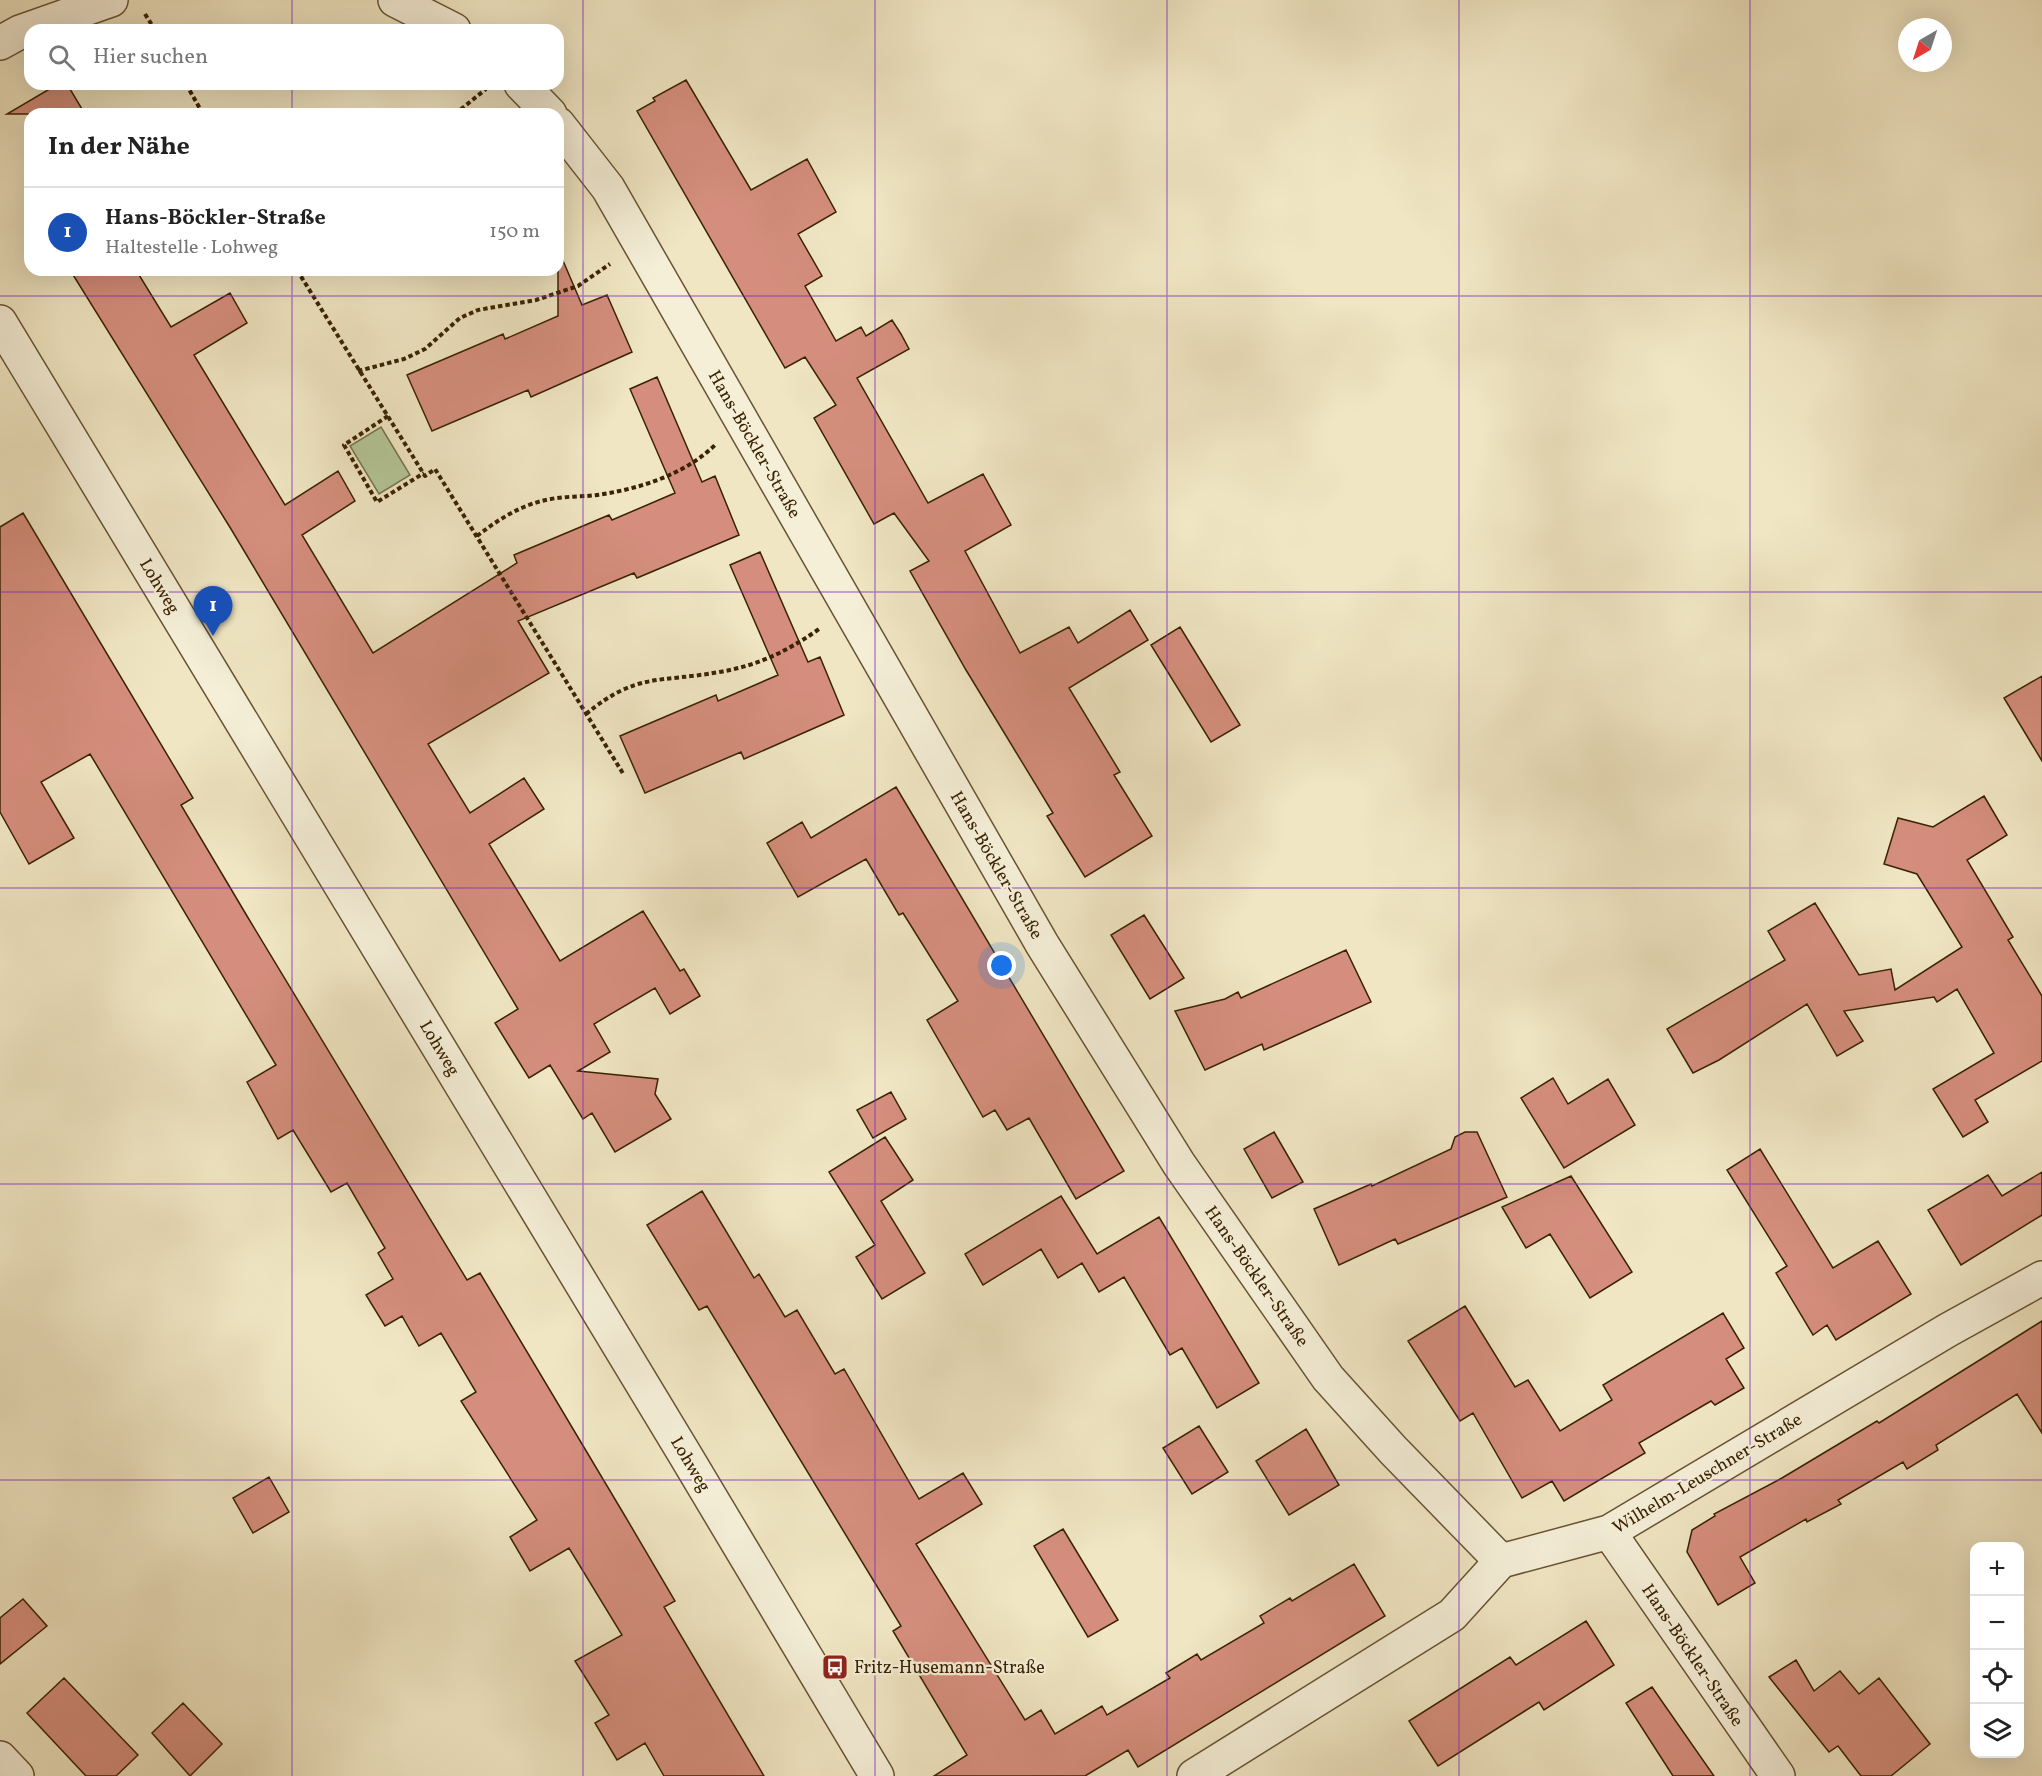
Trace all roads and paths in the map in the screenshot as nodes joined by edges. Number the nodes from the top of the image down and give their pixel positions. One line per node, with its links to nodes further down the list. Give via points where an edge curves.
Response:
1 (111, 0): 3 (street)
2 (395, 0): 4 (street)
3 (43, 24)
4 (442, 24)
5 (24, 31): 6 (street)
6 (0, 43)
7 (189, 90): 10 (path)
8 (485, 90): 11 (path)
9 (527, 90): 12 (street)
10 (200, 108)
11 (463, 108)
12 (544, 108)
13 (564, 132): 14 (street, Hans-Böckler-Straße, via 608,188)
14 (638, 240): 17 (path, via 578,286 536,300 478,310 460,318 425,349); 19 (street, Hans-Böckler-Straße)
15 (301, 276): 17 (path)
16 (0, 322): 30 (street, Lohweg)
17 (358, 371): 18 (path)
18 (388, 416): 20 (path); 20 (path, via 344,445 377,502)
19 (741, 420): 21 (path, via 700,460 665,476 624,490 549,499 500,519); 22 (street, Hans-Böckler-Straße)
20 (424, 473): 21 (path, via 425,476 435,469)
21 (477, 536): 23 (path)
22 (849, 607): 23 (path, via 789,650 753,664 626,687); 27 (street, Hans-Böckler-Straße, via 1042,944 1179,1164 1328,1378)
23 (586, 714): 24 (path)
24 (624, 775)
25 (2042, 1278): 26 (street, Wilhelm-Leuschner-Straße, via 1948,1329)
26 (1609, 1532): 27 (street, Wilhelm-Leuschner-Straße); 32 (street, Hans-Böckler-Straße)
27 (1501, 1561): 31 (street, via 1452,1615)
28 (0, 1758): 29 (street)
29 (17, 1776)
30 (877, 1776)
31 (1194, 1776)
32 (1778, 1776)

